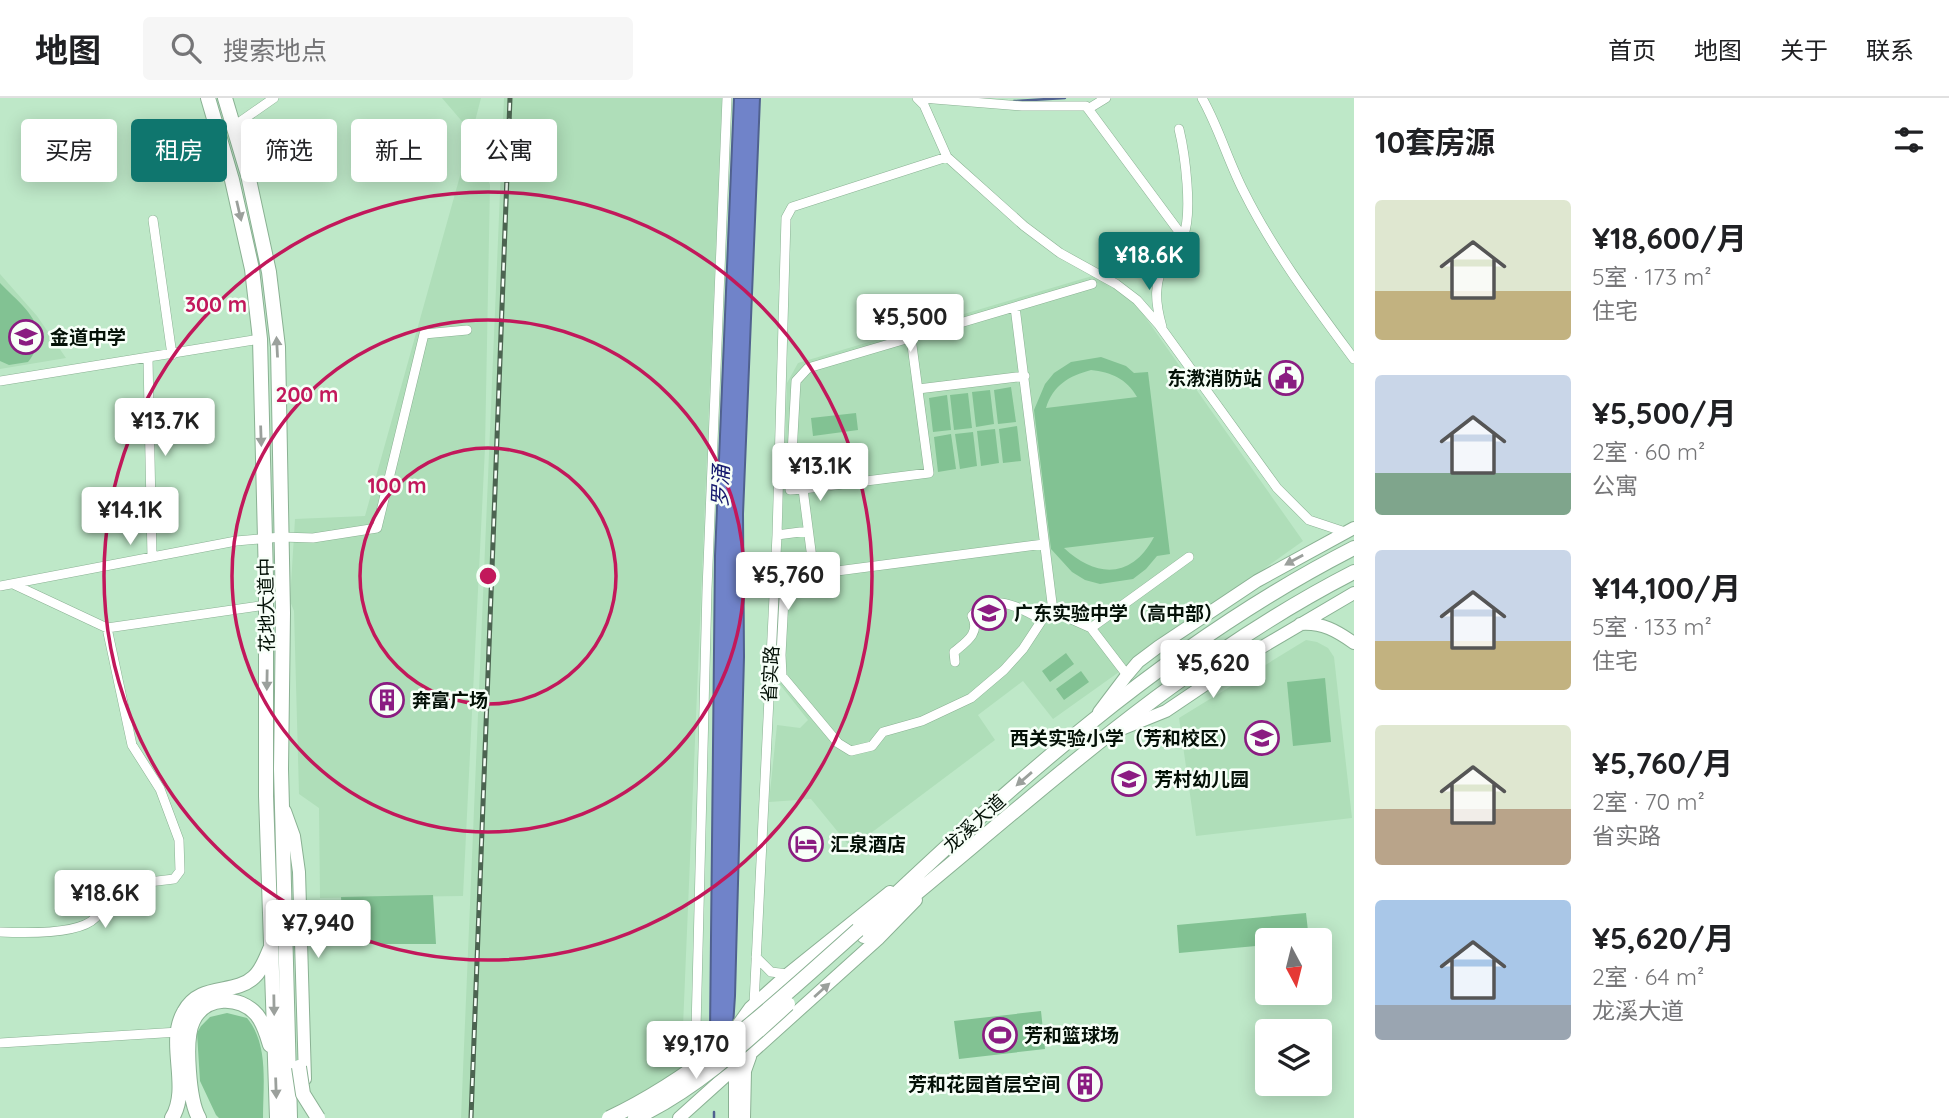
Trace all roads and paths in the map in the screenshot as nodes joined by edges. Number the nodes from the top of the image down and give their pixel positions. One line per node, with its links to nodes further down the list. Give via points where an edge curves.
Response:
1 (208, 98): 20 (main road, 花地大道中, one-way to 20, via 253,269)
2 (225, 98): 10 (main road, 花地大道中)
3 (274, 98): 10 (street)
4 (727, 98): 68 (street)
5 (917, 98): 12 (street)
6 (922, 98): 9 (street)
7 (1105, 98): 9 (street)
8 (1202, 98): 23 (street, via 1242,190 1280,258)
9 (1088, 109): 14 (street)
10 (234, 126): 31 (main road, 花地大道中, one-way to 10, via 275,316)
11 (1179, 129): 14 (street, via 1188,206)
12 (947, 157): 18 (street, via 1024,226 1137,300); 30 (street, 省实路, via 792,207 786,218)
13 (153, 220): 21 (street)
14 (1183, 237): 18 (street, via 1155,288)
15 (1093, 284): 16 (street)
16 (1016, 307): 19 (street); 24 (street)
17 (467, 330): 31 (street, via 424,334 377,528 313,538)
18 (1163, 332): 28 (street, via 1277,488 1309,520)
19 (911, 338): 26 (street); 27 (street, via 800,373 790,490)
20 (260, 340): 21 (street); 32 (main road, 花地大道中, one-way to 32)
21 (172, 355): 22 (street)
22 (148, 359): 25 (street); 36 (street)
23 (1354, 359)
24 (1025, 376): 26 (street); 33 (street)
25 (0, 381)
26 (918, 389): 27 (street, via 929,473)
27 (803, 489): 29 (street)
28 (1350, 530): 50 (street, one-way to 50, via 1215,607 1138,662)
29 (808, 531): 30 (street); 38 (street)
30 (777, 535): 60 (street, 省实路)
31 (281, 537): 32 (street); 53 (main road, 花地大道中)
32 (265, 538): 36 (street); 42 (main road, 花地大道中)
33 (1044, 544): 38 (street); 43 (street)
34 (1354, 548): 51 (main road, 龙溪大道, via 1190,646)
35 (1189, 557): 47 (street)
36 (152, 558): 39 (street)
37 (1354, 572): 52 (main road, 龙溪大道, via 1210,658)
38 (814, 575): 44 (street, via 785,579 782,676 838,743 851,751 872,746 883,732 922,721 971,698 1004,670)
39 (12, 584): 40 (street); 46 (street)
40 (0, 586)
41 (1354, 593): 45 (street)
42 (266, 605): 46 (street); 59 (main road, 花地大道中, one-way to 59)
43 (1053, 611): 44 (street); 47 (street)
44 (1042, 620): 49 (street, via 1011,604 986,604 972,616 975,628 954,652)
45 (1300, 624): 48 (street, via 1332,628); 52 (street, via 1166,711)
46 (107, 628): 57 (street, via 132,745 160,789 179,840 180,871 174,879 115,886 94,920 76,928)
47 (1091, 628): 50 (street)
48 (1354, 643)
49 (955, 662)
50 (1127, 675): 51 (street)
51 (1094, 718): 55 (main road, 龙溪大道, one-way to 55)
52 (1106, 735): 56 (main road, 龙溪大道)
53 (281, 769): 54 (main road); 72 (main road, 花地大道中)
54 (285, 811): 73 (street, via 299,872); 74 (main road, bridge, via 299,1067 303,1094)
55 (927, 865): 58 (main road, 龙溪大道); 61 (street)
56 (941, 875): 58 (main road, 龙溪大道); 65 (street, one-way to 56)
57 (0, 932)
58 (861, 933): 75 (main road, 龙溪大道, bridge, via 693,1070); 76 (main road, 龙溪大道, bridge, via 730,1056 686,1089)
59 (272, 944): 63 (main road, via 258,973 246,983 204,994 191,1004 183,1012); 66 (main road, 花地大道中, one-way to 66)
60 (756, 957): 61 (street, via 771,972); 62 (street, 省实路)
61 (788, 974): 62 (street)
62 (752, 1006): 65 (street, via 744,1021); 67 (street, via 735,1029)
63 (179, 1032): 64 (street); 69 (main road, via 179,1093)
64 (0, 1043)
65 (752, 1054): 67 (street); 79 (street, via 745,1071)
66 (275, 1058): 70 (main road, via 251,1009 232,1000 213,1003 197,1014 189,1045 192,1101); 71 (main road, 花地大道中, one-way to 71)
67 (735, 1068): 68 (street); 78 (street)
68 (693, 1106): 77 (street)
69 (172, 1118)
70 (199, 1118)
71 (276, 1118)
72 (290, 1118)
73 (309, 1118)
74 (318, 1118)
75 (609, 1118)
76 (635, 1118)
77 (679, 1118)
78 (735, 1118)
79 (744, 1118)

